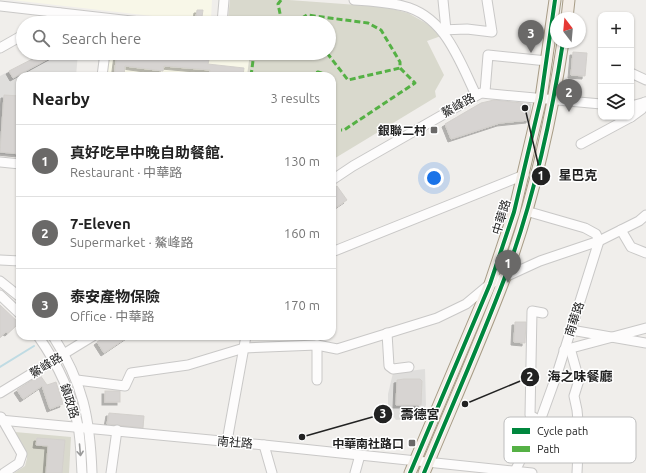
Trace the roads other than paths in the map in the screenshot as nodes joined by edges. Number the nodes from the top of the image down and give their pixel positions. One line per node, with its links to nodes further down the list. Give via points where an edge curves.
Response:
1 (224, 0): 13 (street)
2 (354, 0): 7 (street)
3 (443, 0): 14 (street)
4 (488, 0): 14 (street, via 492,32)
5 (555, 0): 19 (main road, 中華路)
6 (569, 0): 9 (main road)
7 (384, 1): 14 (street, via 405,6)
8 (0, 6): 10 (street)
9 (568, 12)
10 (60, 13): 11 (street); 12 (street)
11 (55, 16)
12 (78, 16)
13 (223, 16)
14 (444, 30): 24 (street)
15 (16, 39): 16 (street)
16 (0, 48)
17 (562, 48): 26 (main road, 中華路)
18 (104, 60): 20 (street)
19 (547, 61): 23 (street, via 488,55); 25 (main road, 中華路)
20 (103, 72)
21 (634, 74): 22 (street)
22 (646, 80)
23 (486, 92): 24 (street, 鰲峰路); 25 (street, 鰲峰路)
24 (476, 95): 36 (street, 鰲峰路)
25 (541, 98): 26 (street, 鰲峰路); 35 (main road, 中華路)
26 (554, 100): 28 (street, 鰲峰路); 37 (main road, 中華路)
27 (646, 102): 29 (street); 30 (street)
28 (598, 104)
29 (634, 105)
30 (634, 115)
31 (625, 120): 32 (street)
32 (581, 144)
33 (0, 162): 34 (street)
34 (16, 164)
35 (524, 175): 41 (street); 47 (main road, 中華路)
36 (336, 178)
37 (526, 212): 40 (street, via 585,228 596,234); 45 (main road, 中華路)
38 (646, 215): 39 (street)
39 (621, 230): 40 (street); 42 (street, via 631,247)
40 (599, 241): 45 (street, via 540,261); 53 (street, 南華路)
41 (336, 250)
42 (646, 253)
43 (0, 260): 44 (street)
44 (16, 261)
45 (505, 277): 47 (street); 81 (main road, 中華路)
46 (0, 281): 48 (street)
47 (490, 284): 54 (street, via 466,304 437,318); 80 (main road, 中華路)
48 (16, 294)
49 (0, 295): 50 (street)
50 (16, 310)
51 (543, 313): 70 (street, via 532,311 530,415)
52 (646, 328): 55 (street)
53 (571, 330): 55 (street); 63 (street, 南華路)
54 (387, 333): 61 (street, via 337,349); 66 (street, via 389,366 393,369)
55 (611, 338): 60 (street); 63 (street)
56 (40, 340): 65 (street, 鎮政路)
57 (56, 340): 64 (street, 鎮政路)
58 (84, 340): 64 (street, 鰲峰路)
59 (245, 340): 62 (street)
60 (646, 343)
61 (318, 345): 62 (street); 68 (street)
62 (244, 348): 67 (street, via 188,365 131,373 125,386); 77 (street)
63 (566, 350): 71 (street, 南華路); 72 (street, via 579,380 574,396)
64 (64, 353): 65 (street, 鰲峰路); 67 (street, 鎮政路)
65 (53, 360): 69 (street, 鰲峰路); 74 (street, 鎮政路, via 74,407)
66 (409, 367)
67 (77, 380): 75 (street, 鎮政路, via 84,398)
68 (317, 380)
69 (0, 393)
70 (533, 417)
71 (541, 417)
72 (578, 417)
73 (1, 418): 74 (street, 南社路); 86 (street, via 22,454 19,463)
74 (78, 427): 75 (street, 南社路); 87 (street, 鎮政路, one-way to 87)
75 (89, 428): 76 (street, 南社路); 88 (street, 鎮政路)
76 (117, 430): 77 (street, 南社路); 89 (street)
77 (226, 441): 78 (street, 南社路)
78 (264, 445): 79 (street, 南社路); 90 (street)
79 (360, 455): 80 (street, 南社路); 91 (street)
80 (415, 462): 81 (street, 南社路); 92 (main road, 中華路)
81 (428, 462): 84 (street, 南社路); 93 (main road, 中華路)
82 (519, 463): 85 (street, 南華路)
83 (577, 463): 95 (street)
84 (471, 470): 85 (street, 南社路)
85 (514, 472): 94 (street, 南社路)
86 (4, 473)
87 (82, 473)
88 (92, 473)
89 (111, 473)
90 (272, 473)
91 (355, 473)
92 (410, 473)
93 (424, 473)
94 (532, 473)
95 (577, 473)

